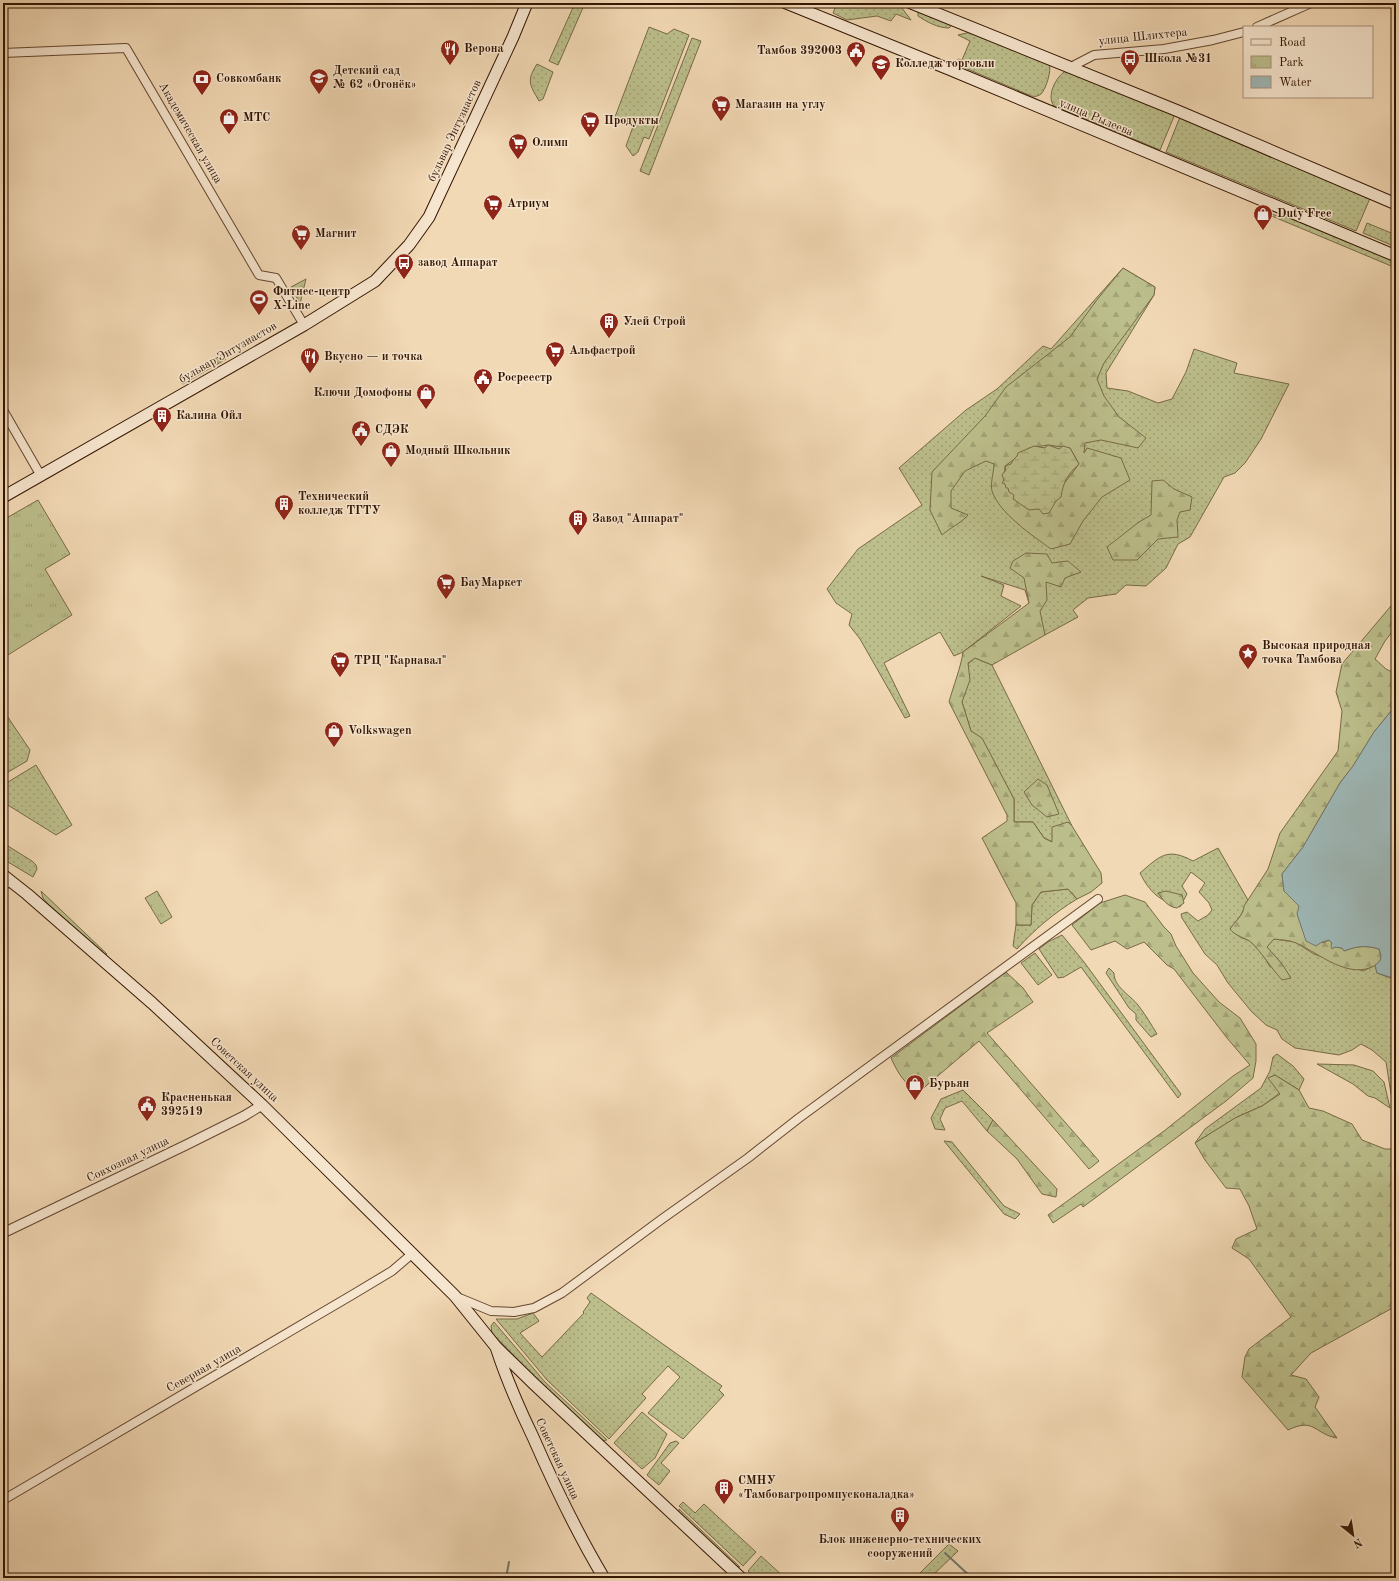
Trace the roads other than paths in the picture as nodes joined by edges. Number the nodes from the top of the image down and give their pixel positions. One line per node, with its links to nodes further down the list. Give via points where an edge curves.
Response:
1 (527, 3): 11 (main road, бульвар Энтузиастов, via 429,217 405,250 375,281)
2 (786, 3): 10 (main road, улица Рылеева)
3 (911, 3): 8 (main road)
4 (1311, 3): 5 (street)
5 (1259, 26)
6 (1243, 32): 8 (street, улица Шлихтера, via 1164,49 1094,55)
7 (3, 53): 11 (street, Академическая улица, via 126,48 259,275 276,278)
8 (1069, 68): 9 (main road, via 1178,111)
9 (1396, 204)
10 (1396, 256)
11 (304, 325): 13 (main road, бульвар Энтузиастов)
12 (3, 410): 13 (street)
13 (41, 476): 14 (main road, бульвар Энтузиастов)
14 (3, 497)
15 (5, 881): 17 (main road, Советская улица, via 166,1016)
16 (1098, 899): 20 (street, via 562,1293 534,1308 514,1312 491,1311)
17 (262, 1105): 18 (street, Совхозная улица, via 192,1142); 19 (main road, Советская улица)
18 (3, 1233)
19 (413, 1253): 20 (main road, Советская улица); 22 (street, Северная улица, via 392,1271 352,1296)
20 (456, 1296): 21 (main road, Советская улица)
21 (496, 1347): 23 (main road, Советская улица, via 508,1381 550,1476); 24 (main road)
22 (3, 1500)
23 (604, 1578)
24 (741, 1578)

